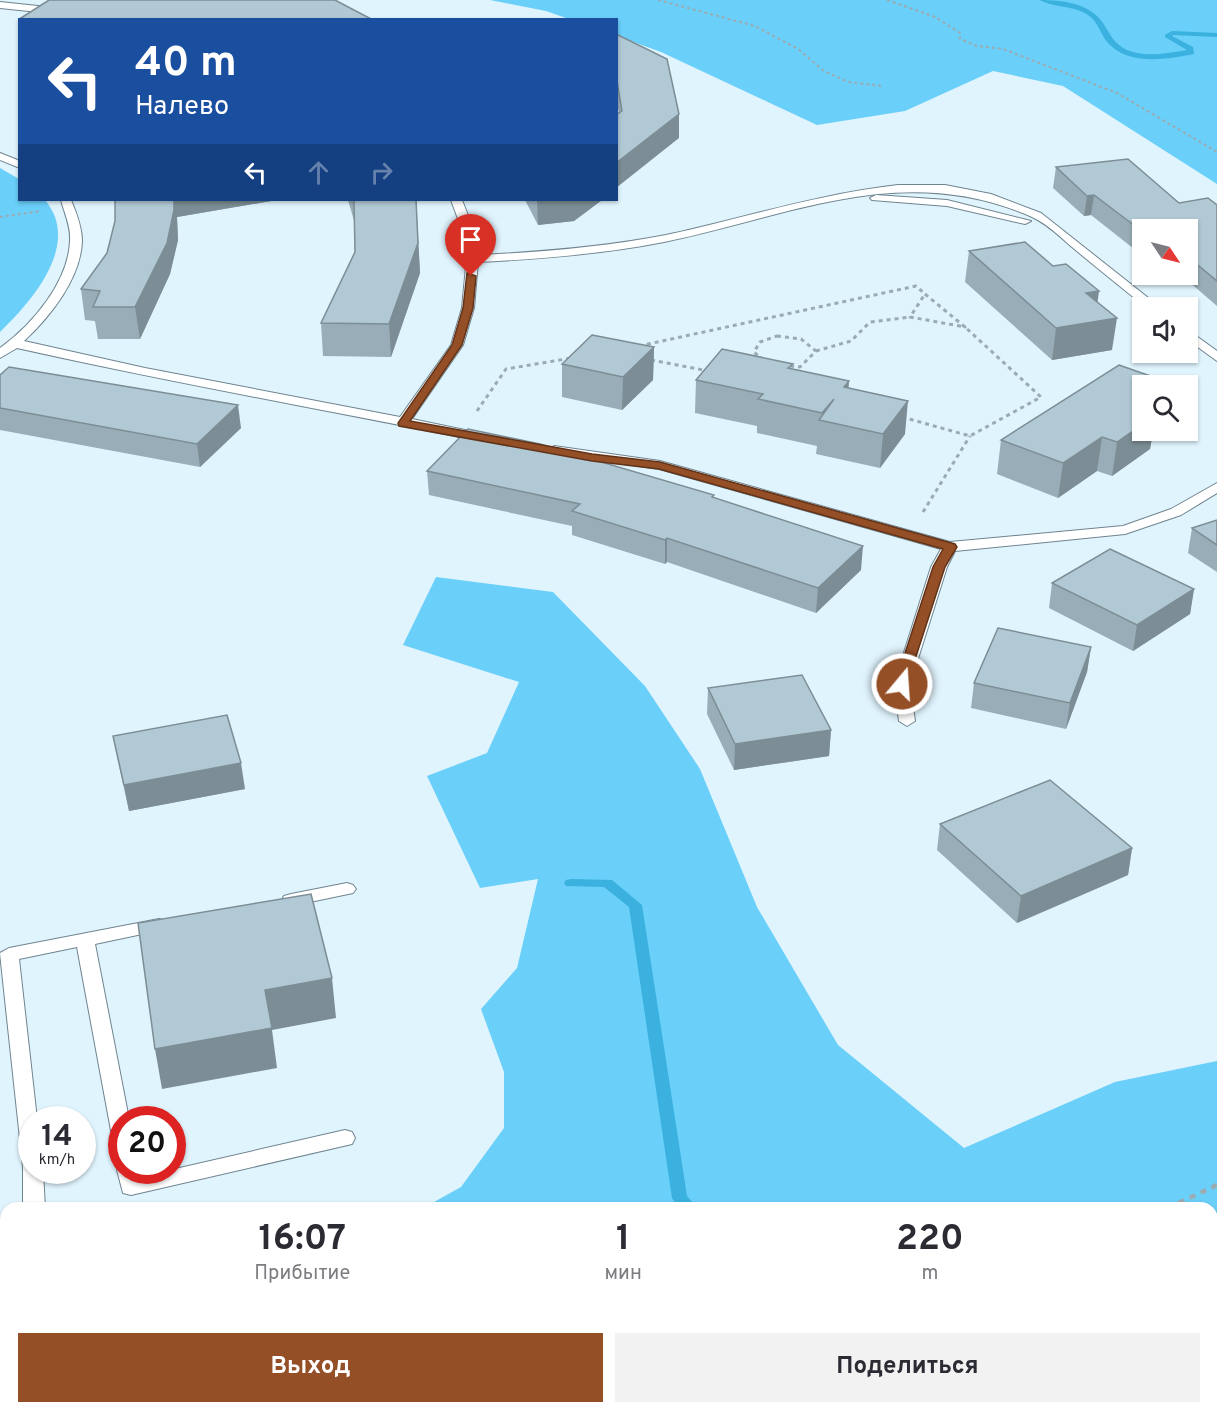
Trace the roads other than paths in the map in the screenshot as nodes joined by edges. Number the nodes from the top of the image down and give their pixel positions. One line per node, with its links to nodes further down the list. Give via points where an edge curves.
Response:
1 (0, 5): 2 (lane)
2 (16, 7): 3 (lane); 4 (lane)
3 (69, 12)
4 (0, 18)
5 (0, 156): 6 (lane)
6 (18, 164)
7 (456, 201): 9 (lane, via 474,246)
8 (67, 203): 12 (lane, via 76,242 68,271)
9 (472, 259): 10 (lane, via 606,248 664,238 819,198 899,187 933,187 968,191 1039,215); 15 (lane, via 468,308 457,345)
10 (1141, 297)
11 (1198, 342): 14 (lane)
12 (18, 344): 13 (lane); 15 (lane)
13 (0, 354)
14 (1217, 357)
15 (403, 423): 16 (lane)
16 (494, 440)
17 (538, 448): 19 (lane, via 660,465)
18 (1217, 487): 19 (lane, via 1176,512 1125,530)
19 (951, 547): 20 (lane, via 939,567 902,684)
20 (907, 721)
21 (347, 889): 22 (lane)
22 (268, 904)
23 (177, 922): 24 (lane)
24 (86, 939): 25 (lane, via 9,954); 26 (lane)
25 (26, 1106)
26 (117, 1106)
27 (345, 1138): 28 (lane)
28 (186, 1174)
29 (33, 1184): 32 (lane)
30 (130, 1184): 31 (lane)
31 (144, 1184)
32 (34, 1202)

